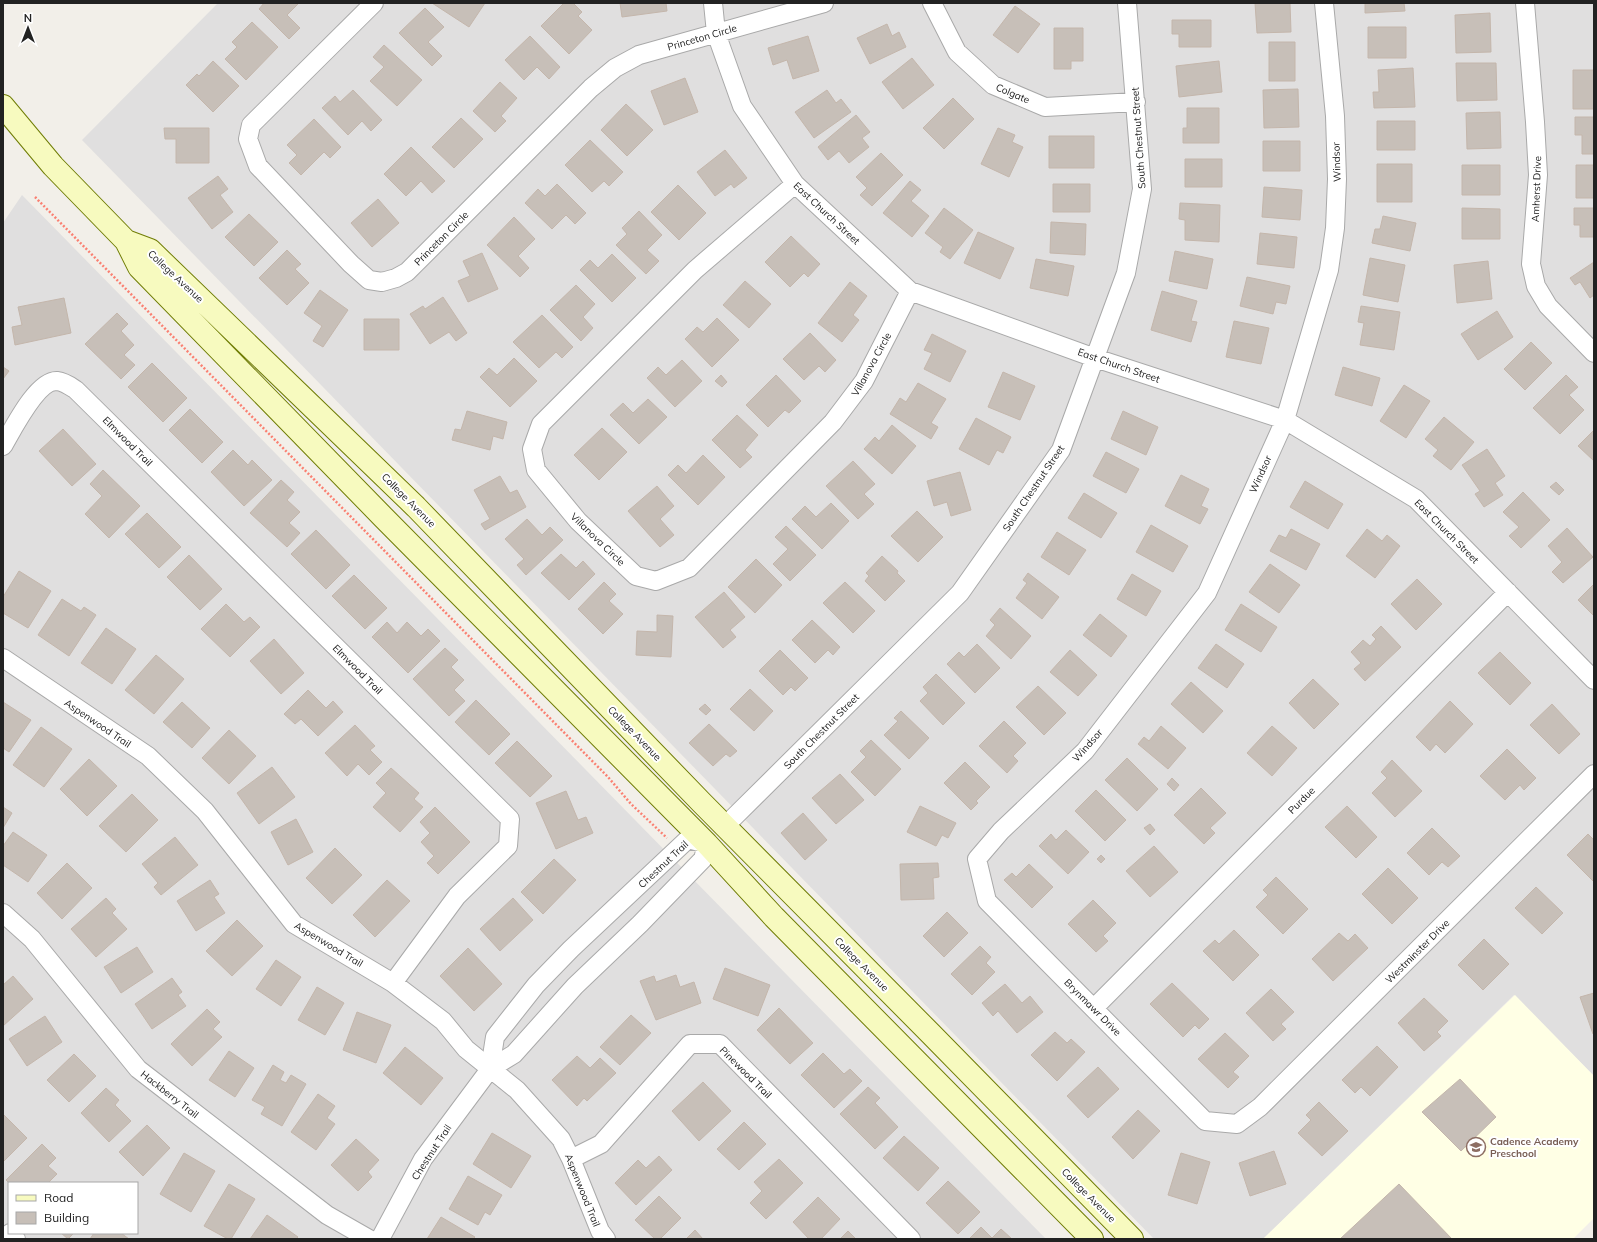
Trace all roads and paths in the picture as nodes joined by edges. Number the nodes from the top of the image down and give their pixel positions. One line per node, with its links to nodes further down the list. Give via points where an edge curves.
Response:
1 (374, 3): 8 (street, Princeton Circle, via 251,125 248,139 258,166 351,264 369,280 382,282 407,272 614,68 639,55)
2 (713, 3): 8 (street, East Church Street)
3 (824, 3): 8 (street, Princeton Circle)
4 (932, 3): 9 (street, Colgate, via 957,52 993,85 1045,107)
5 (1127, 3): 9 (street, South Chestnut Street)
6 (1324, 3): 17 (street, Windsor, via 1335,116 1338,179 1335,228 1329,270)
7 (1525, 3): 15 (street, Amherst Drive, via 1538,175 1531,264 1536,286 1548,306)
8 (716, 33): 11 (street, East Church Street, via 742,106)
9 (1136, 102): 16 (street, South Chestnut Street, via 1142,189 1126,273)
10 (3, 106): 13 (main road, College Avenue, via 53,166)
11 (794, 184): 14 (street, East Church Street); 14 (street, Villanova Circle, via 695,270 540,424 532,449 536,470 578,521 636,576 656,581 689,568 837,417 864,381)
12 (36, 197): 25 (path, via 608,777 631,804)
13 (126, 241): 23 (main road, College Avenue, via 150,250 411,502); 24 (main road, College Avenue, via 140,267)
14 (910, 291): 16 (street, East Church Street)
15 (1594, 353)
16 (1095, 358): 17 (street, East Church Street); 23 (street, South Chestnut Street, via 1061,450 960,593)
17 (1285, 420): 19 (street, East Church Street, via 1416,499); 26 (street, Windsor, via 1207,593 1085,751 1001,831)
18 (3, 446): 28 (street, Elmwood Trail, via 35,394 46,385 56,381 66,383 76,390 510,819 508,846 457,896)
19 (1508, 592): 21 (street, East Church Street); 29 (street, Purdue)
20 (3, 658): 28 (street, Aspenwood Trail, via 148,756 205,811 294,924)
21 (1594, 680)
22 (1594, 774): 31 (street, Westminster Drive, via 1260,1107)
23 (725, 826): 24 (main road); 38 (main road, College Avenue)
24 (707, 844): 25 (street, Chestnut Trail, via 688,839); 30 (street, Chestnut Trail, via 703,859 575,986 514,1054); 37 (main road, College Avenue, via 774,917)
25 (680, 847): 30 (street, Chestnut Trail, via 536,985 495,1036)
26 (976, 859): 29 (street, Brynmawr Drive, via 987,901)
27 (3, 913): 33 (street, Hackberry Trail, via 32,939 138,1069 327,1214)
28 (393, 983): 30 (street, Aspenwood Trail, via 443,1021 466,1049)
29 (1094, 1008): 31 (street, Brynmawr Drive, via 1205,1121)
30 (490, 1069): 32 (street, Aspenwood Trail, via 516,1090 544,1119 561,1139); 34 (street, Chestnut Trail, via 423,1159)
31 (1238, 1124)
32 (572, 1159): 35 (street, Aspenwood Trail, via 600,1232); 36 (street, Pinewood Trail, via 601,1144 690,1044 720,1044)
33 (369, 1239)
34 (380, 1239)
35 (606, 1239)
36 (910, 1239)
37 (1092, 1239)
38 (1132, 1239)

